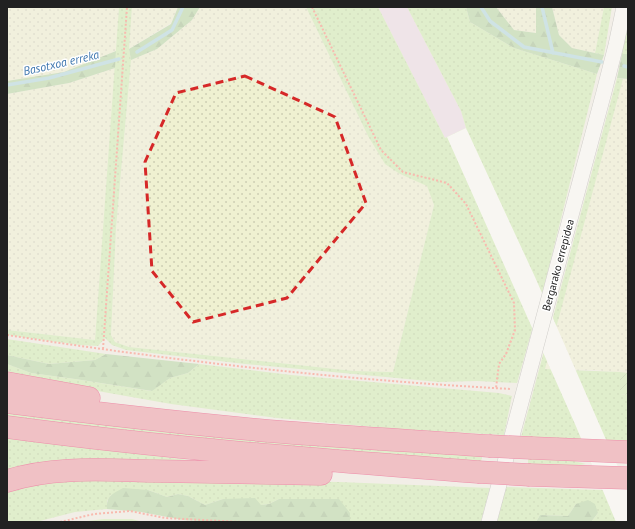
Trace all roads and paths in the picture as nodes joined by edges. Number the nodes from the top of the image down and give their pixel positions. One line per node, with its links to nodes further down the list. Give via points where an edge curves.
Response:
1 (127, 7): 5 (path)
2 (312, 7): 7 (path, via 381,150 403,172 447,183 466,204 511,296 514,303 515,330 506,354 498,364)
3 (624, 7): 8 (street, Bergarako errepidea)
4 (7, 334): 5 (path)
5 (103, 349): 7 (path, via 252,368)
6 (7, 383): 11 (highway)
7 (496, 388): 8 (path)
8 (525, 390): 18 (street, Bergarako errepidea)
9 (7, 402): 11 (highway)
10 (7, 427): 13 (highway, via 249,454)
11 (267, 431): 12 (highway, bridge, via 489,446)
12 (628, 452)
13 (478, 472): 14 (highway, bridge); 15 (highway, via 370,474 94,470 55,472)
14 (628, 478)
15 (7, 481)
16 (60, 522): 17 (path, via 94,514 130,511 165,518)
17 (241, 522)
18 (489, 522)

